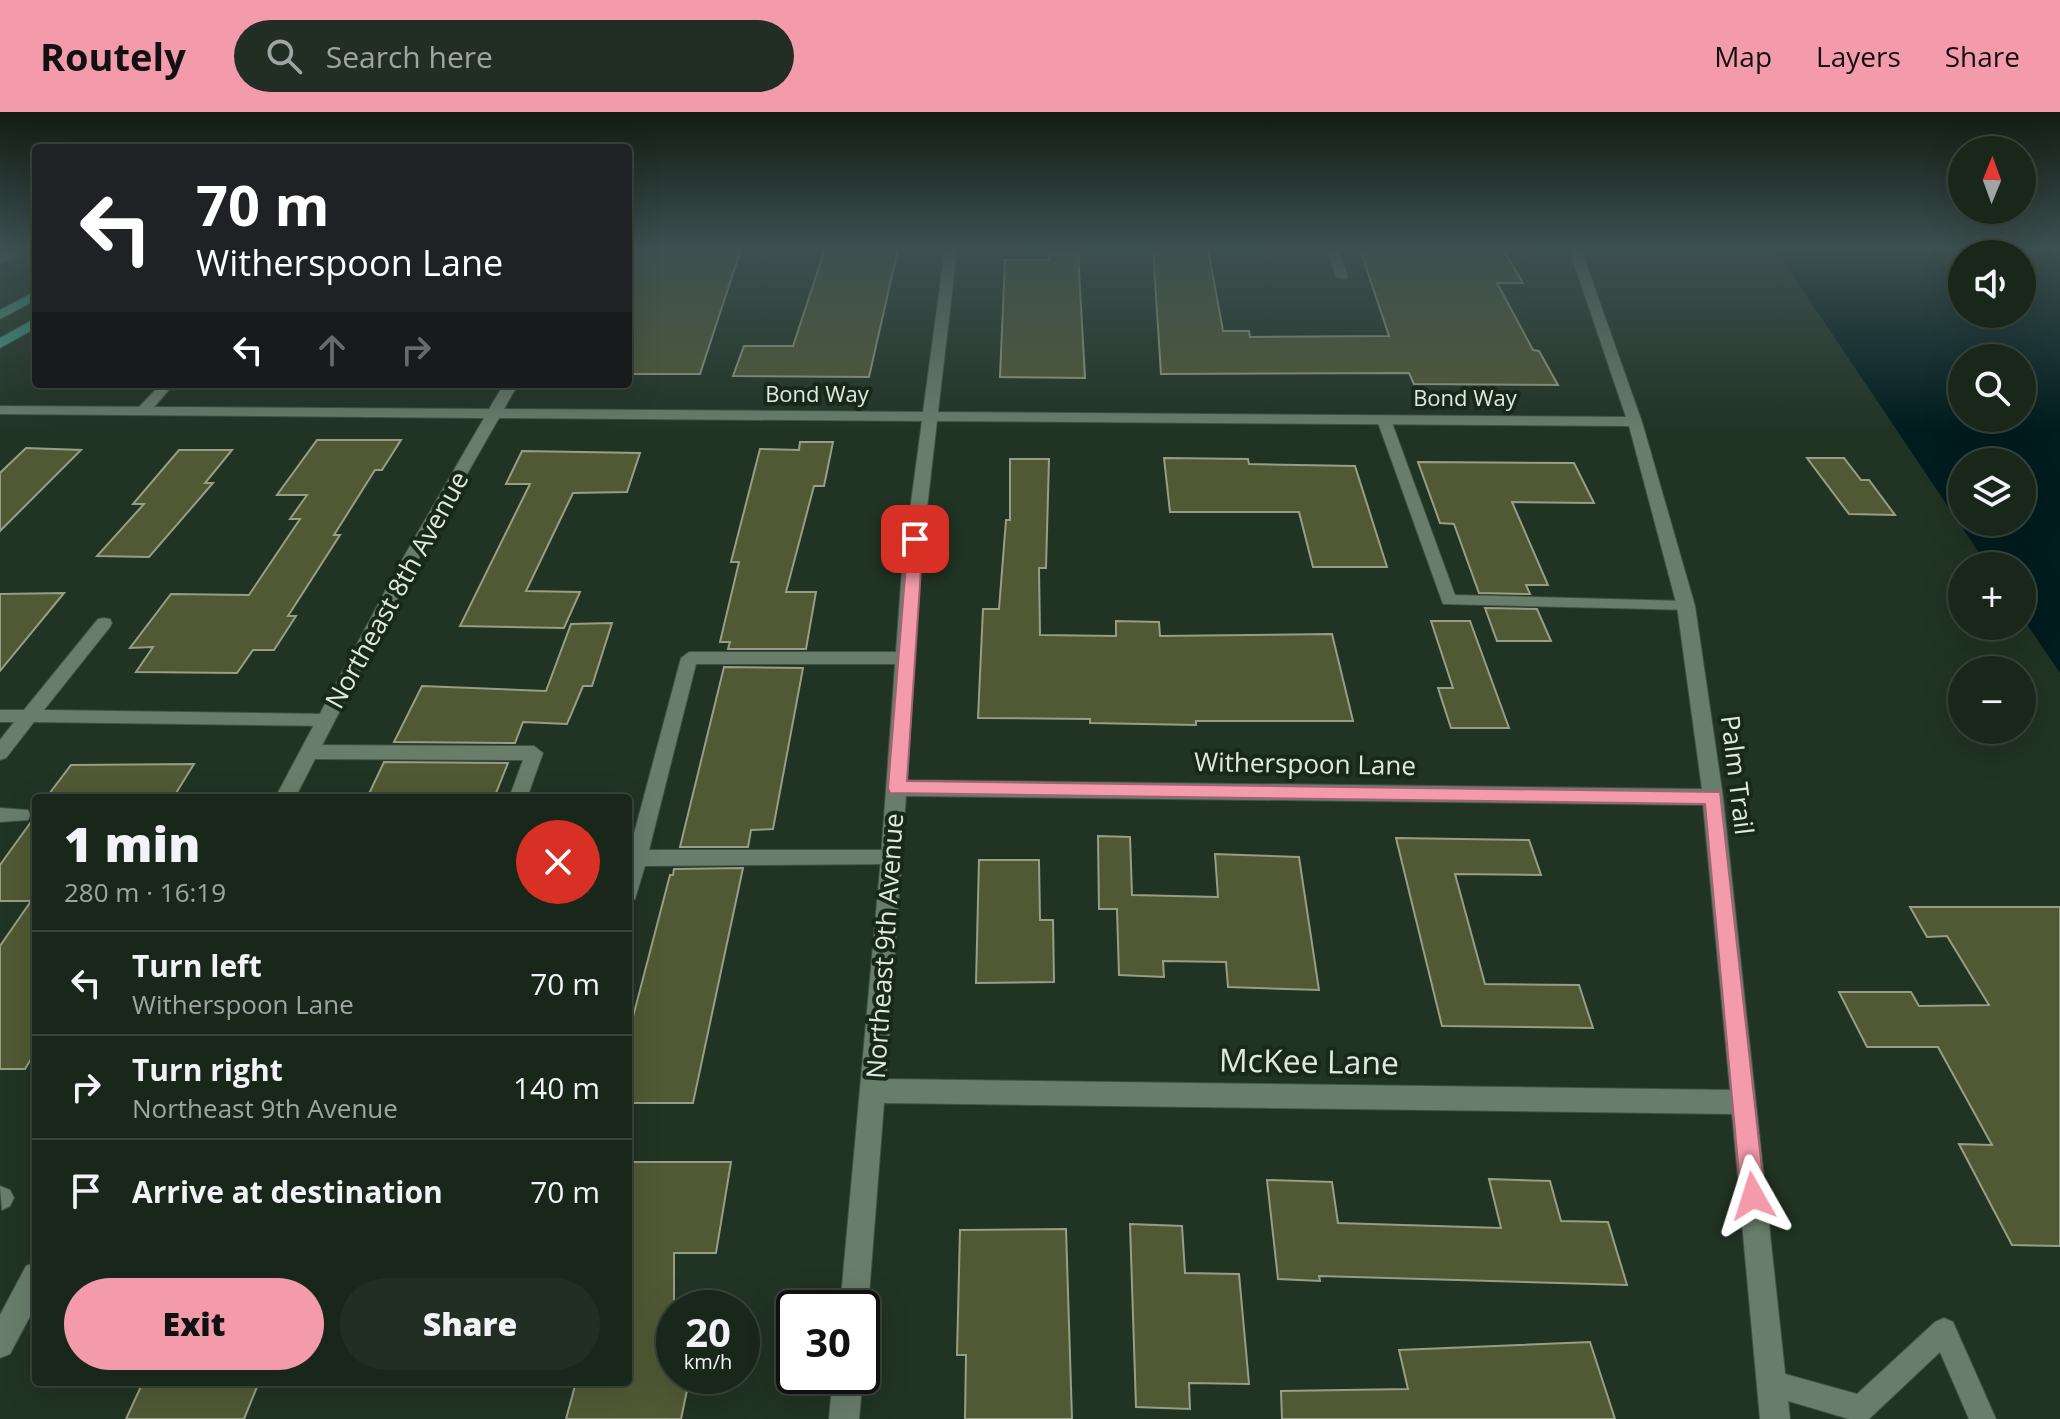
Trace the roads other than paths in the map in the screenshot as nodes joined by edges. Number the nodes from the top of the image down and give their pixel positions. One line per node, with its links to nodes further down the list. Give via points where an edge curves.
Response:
1 (943, 310): 10 (street, Northeast 9th Avenue)
2 (1596, 310): 12 (street, Palm Trail)
3 (32, 326): 4 (main road)
4 (0, 344)
5 (164, 388): 8 (lane)
6 (509, 388): 9 (street, Northeast 8th Avenue)
7 (0, 410): 8 (street, Bond Way)
8 (143, 411): 9 (street, Bond Way)
9 (494, 413): 10 (street, Bond Way); 18 (street, Northeast 8th Avenue)
10 (930, 416): 11 (street, Bond Way); 15 (street, Northeast 9th Avenue)
11 (1384, 420): 12 (street, Bond Way); 13 (lane, via 1449,600)
12 (1635, 422): 13 (street, Palm Trail)
13 (1686, 606): 24 (street, Palm Trail)
14 (104, 623): 17 (lane)
15 (906, 658): 21 (street, Northeast 9th Avenue); 27 (lane, via 689,658)
16 (0, 716): 17 (lane)
17 (29, 716): 18 (lane); 20 (lane)
18 (326, 720): 19 (street, Northeast 8th Avenue)
19 (309, 752): 22 (street, Northeast 8th Avenue); 23 (lane, via 534,753)
20 (0, 753)
21 (897, 788): 24 (street, Witherspoon Lane); 28 (street, Northeast 9th Avenue)
22 (287, 794)
23 (519, 794)
24 (1713, 797): 31 (street, Palm Trail)
25 (0, 815): 26 (lane)
26 (21, 815)
27 (637, 858): 28 (lane); 29 (lane)
28 (892, 858): 30 (street, Northeast 9th Avenue)
29 (632, 877)
30 (874, 1091): 31 (street, McKee Lane); 33 (street, Northeast 9th Avenue)
31 (1744, 1103): 35 (street, Palm Trail)
32 (32, 1284): 34 (street)
33 (856, 1290)
34 (0, 1344)
35 (1771, 1383): 38 (street, Palm Trail); 39 (lane, via 1861,1409 1944,1331)
36 (846, 1394): 37 (street)
37 (844, 1419)
38 (1775, 1419)
39 (1983, 1419)

